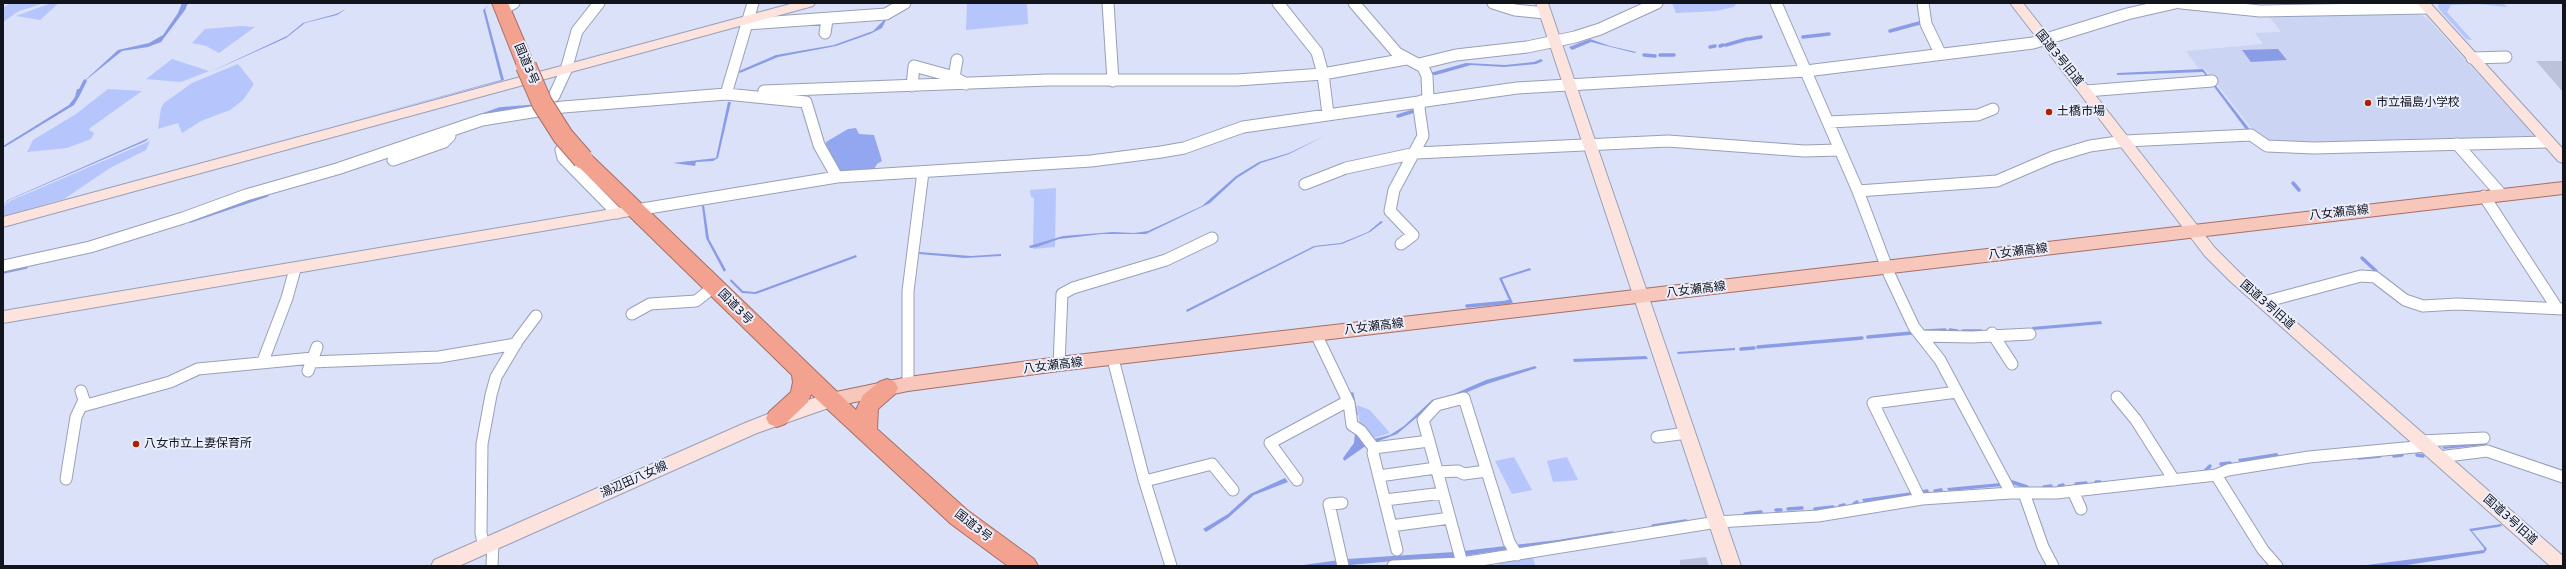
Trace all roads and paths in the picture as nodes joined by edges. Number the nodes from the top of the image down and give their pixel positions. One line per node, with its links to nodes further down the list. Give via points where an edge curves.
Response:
1 (599, 3): 31 (street, via 577,31)
2 (753, 3): 21 (street)
3 (808, 3): 21 (street)
4 (905, 3): 20 (street, via 886,14)
5 (1108, 3): 35 (street)
6 (1278, 3): 33 (street, via 1316,52)
7 (1354, 3): 28 (street, via 1397,53)
8 (1493, 3): 18 (street, via 1516,10)
9 (1657, 3): 24 (street, via 1600,29)
10 (1776, 3): 32 (street)
11 (1923, 3): 25 (street, via 1926,24)
12 (2016, 3): 23 (street, 国道3号旧道)
13 (2175, 3): 23 (street, via 2127,14)
14 (2181, 3): 19 (street, via 2260,11)
15 (2326, 3): 19 (street)
16 (506, 5): 65 (highway, 国道3号, bridge, via 526,66 542,103 563,136)
17 (2425, 5): 19 (street); 27 (street)
18 (1543, 8): 24 (street)
19 (2333, 11)
20 (827, 20): 21 (street); 22 (street)
21 (748, 22): 31 (street); 41 (street)
22 (825, 33)
23 (2045, 41): 25 (street); 40 (street, 国道3号旧道)
24 (1554, 42): 30 (street, via 1456,55); 38 (street)
25 (1940, 53): 32 (street)
26 (2506, 57): 27 (street)
27 (2472, 58): 50 (street)
28 (1406, 59): 30 (street); 33 (street)
29 (957, 60): 34 (street)
30 (1419, 64): 44 (street, via 1427,76)
31 (566, 70): 43 (street); 66 (street)
32 (1806, 71): 38 (street, via 1703,79); 47 (street)
33 (1323, 74): 35 (street, via 1237,80); 46 (street)
34 (954, 77): 37 (street); 39 (street, via 914,66)
35 (1112, 81): 37 (street, via 1048,80)
36 (2212, 81): 40 (street)
37 (966, 84): 39 (street)
38 (1568, 84): 44 (street); 52 (street)
39 (912, 86): 42 (street, via 756,91)
40 (2086, 91): 49 (street, 国道3号旧道)
41 (726, 94): 42 (street); 48 (street, via 523,112 493,117)
42 (739, 95): 59 (street, via 806,102 819,145)
43 (554, 96)
44 (1424, 100): 46 (street); 55 (street, via 1418,108 1423,136)
45 (1993, 109): 47 (street, via 1978,115)
46 (1328, 114): 58 (street, via 1243,127 1184,148 1161,152 1091,161)
47 (1828, 122): 54 (street)
48 (460, 128): 57 (street, via 444,142); 70 (street, via 90,247)
49 (2125, 141): 51 (street, via 2251,135 2267,146 2283,147); 62 (street, via 2090,146 2053,157 1997,181); 67 (street, 国道3号旧道)
50 (2547, 142): 51 (street); 56 (street)
51 (2457, 144): 63 (street)
52 (1590, 146): 54 (street, via 1687,142 1804,151); 55 (street); 74 (street)
53 (561, 150): 65 (street, via 563,158)
54 (1839, 150): 62 (street)
55 (1416, 153): 60 (street, via 1346,168); 69 (street, via 1394,190 1390,211 1413,235)
56 (2563, 158)
57 (393, 160)
58 (923, 172): 59 (street); 90 (street, via 908,291)
59 (837, 177): 65 (street)
60 (1305, 184)
61 (2563, 188): 63 (main road, 八女瀬高線)
62 (1858, 191): 71 (street)
63 (2501, 194): 64 (main road, 八女瀬高線)
64 (2484, 196): 67 (main road, 八女瀬高線); 76 (street)
65 (627, 212): 72 (street); 73 (highway, 国道3号)
66 (3, 222)
67 (2193, 231): 71 (main road, 八女瀬高線); 75 (street, 国道3号旧道, via 2215,257)
68 (1212, 238): 87 (street, via 1166,260 1073,288 1062,294)
69 (1401, 244)
70 (3, 266)
71 (1888, 267): 74 (main road, 八女瀬高線); 83 (street, via 1914,327)
72 (295, 269): 79 (street); 86 (street)
73 (715, 286): 77 (street, via 696,301 650,304); 89 (highway, 国道3号)
74 (1641, 296): 80 (main road, 八女瀬高線); 100 (street)
75 (2264, 302): 76 (street, via 2311,292 2361,276 2375,277 2405,300 2423,306 2457,304); 104 (street, 国道3号旧道)
76 (2560, 309)
77 (632, 314)
78 (536, 316): 84 (street)
79 (3, 317)
80 (1316, 334): 85 (main road, 八女瀬高線); 96 (street)
81 (1992, 334): 82 (street); 83 (street); 88 (street)
82 (2030, 334)
83 (1921, 336): 93 (street, via 1940,360)
84 (516, 344): 86 (street, via 439,357); 128 (street, via 496,377 482,444 481,533)
85 (1113, 359): 87 (main road, 八女瀬高線); 115 (street)
86 (263, 361): 97 (street, via 198,369 170,382)
87 (1059, 364): 90 (main road, 八女瀬高線)
88 (2012, 364)
89 (802, 373): 95 (highway, 国道3号); 98 (highway, via 804,382 800,396)
90 (908, 384): 91 (main road, 八女瀬高線)
91 (887, 388): 95 (main road, 八女瀬高線); 99 (highway, via 871,401 867,408)
92 (81, 391): 97 (street)
93 (1957, 392): 119 (street); 121 (street, via 1873,403)
94 (2117, 397): 114 (street, via 2136,420)
95 (830, 400): 98 (street, 湯辺田八女線); 99 (highway, 国道3号)
96 (1348, 401): 105 (street, via 1352,425 1361,431); 113 (street, via 1270,443)
97 (83, 406): 112 (street, via 76,417)
98 (777, 418): 128 (street, 湯辺田八女線)
99 (866, 433): 134 (highway, 国道3号, via 959,517)
100 (1687, 433): 101 (street); 126 (street)
101 (1657, 437)
102 (2484, 438): 104 (street)
103 (1428, 441): 105 (street); 107 (street); 108 (street, via 1422,420 1437,406 1464,398)
104 (2424, 444): 106 (street, 国道3号旧道); 109 (street, via 2309,457 2228,470)
105 (1374, 448): 110 (street)
106 (2439, 457): 111 (street, via 2487,451); 141 (street, 国道3号旧道)
107 (1436, 470): 108 (street, via 1458,471 1464,474); 110 (street); 118 (street)
108 (1486, 471): 130 (street, via 1509,542)
109 (2216, 475): 114 (street); 140 (street, via 2263,550)
110 (1379, 476): 122 (street)
111 (2563, 477)
112 (66, 479)
113 (1297, 480)
114 (2174, 480): 117 (street)
115 (1145, 481): 116 (street, via 1212,464); 135 (street)
116 (1233, 490)
117 (2073, 491): 120 (street); 124 (street)
118 (1443, 493): 122 (street); 125 (street)
119 (2011, 493): 120 (street); 121 (street)
120 (2024, 493): 139 (street, via 2043,547)
121 (1920, 499): 126 (street, via 1818,516)
122 (1385, 500): 127 (street)
123 (1342, 503): 136 (street, via 1329,504)
124 (2081, 509)
125 (1450, 518): 127 (street); 131 (street)
126 (1717, 522): 130 (street); 138 (street)
127 (1391, 526): 129 (street)
128 (489, 545): 132 (street, 湯辺田八女線); 133 (street)
129 (1397, 550)
130 (1517, 555): 131 (street)
131 (1462, 563): 137 (street)
132 (440, 566)
133 (492, 566)
134 (1026, 566)
135 (1171, 566)
136 (1343, 566)
137 (1393, 566)
138 (1732, 566)
139 (2053, 566)
140 (2277, 566)
141 (2562, 566)

